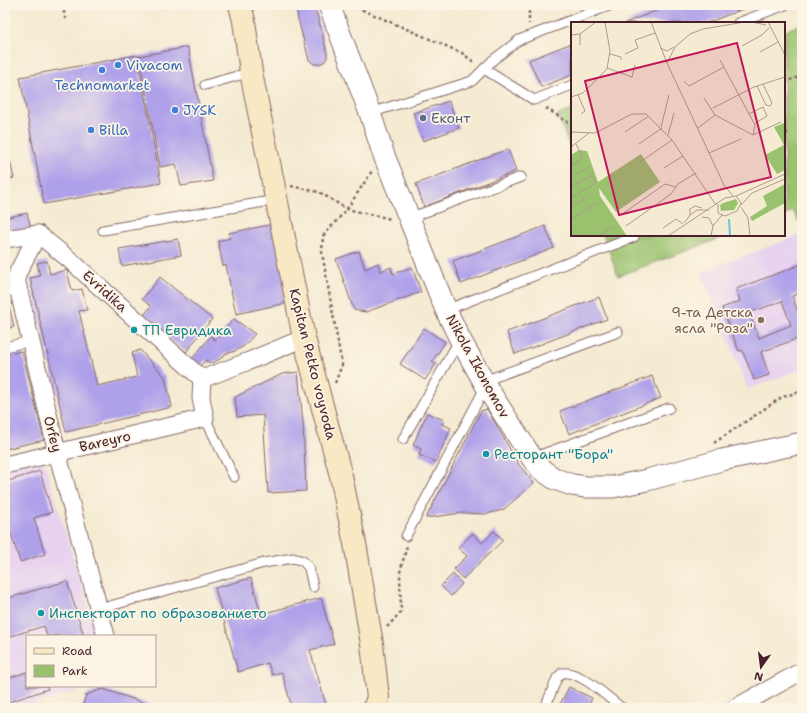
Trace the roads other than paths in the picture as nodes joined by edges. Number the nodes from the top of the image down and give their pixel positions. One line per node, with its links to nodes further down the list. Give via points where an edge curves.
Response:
1 (329, 5): 10 (street, Nikola Ikonomov)
2 (611, 5): 6 (lane, via 529,36 514,44)
3 (785, 5): 5 (lane)
4 (243, 10): 7 (main road, Kapitan Petko voyvoda)
5 (741, 22)
6 (484, 69): 9 (lane, via 534,100); 10 (lane, via 472,81)
7 (251, 72): 8 (lane); 12 (main road, Kapitan Petko voyvoda)
8 (205, 85)
9 (571, 85)
10 (370, 113): 13 (street, Nikola Ikonomov)
11 (521, 177): 13 (lane)
12 (275, 191): 14 (lane); 21 (main road, Kapitan Petko voyvoda)
13 (403, 219): 19 (street, Nikola Ikonomov)
14 (103, 230)
15 (38, 234): 17 (street); 18 (street, Orfey, via 18,272); 25 (street, Evridika)
16 (634, 238): 19 (lane)
17 (5, 239)
18 (12, 290): 23 (street, Orfey)
19 (446, 310): 22 (street, Nikola Ikonomov)
20 (618, 332): 26 (lane)
21 (304, 338): 25 (street); 40 (main road, Kapitan Petko voyvoda, via 341,476 356,549 372,644)
22 (460, 340): 26 (street, Nikola Ikonomov); 29 (lane)
23 (31, 341): 24 (lane); 31 (street, Orfey)
24 (5, 347)
25 (202, 378): 28 (street)
26 (485, 383): 32 (street, Nikola Ikonomov); 35 (lane)
27 (669, 408): 32 (lane)
28 (204, 418): 31 (street, Bareyro); 34 (lane)
29 (403, 439)
30 (802, 443): 32 (street, Nikola Ikonomov, via 722,460 647,480 600,488 562,482 542,470)
31 (58, 452): 33 (street, Bareyro); 37 (street, Orfey)
32 (532, 458)
33 (5, 465)
34 (234, 477)
35 (406, 536)
36 (313, 587): 37 (lane, via 309,568 303,561 293,558 264,563)
37 (99, 609): 38 (street, Orfey)
38 (106, 635)
39 (802, 671): 43 (street)
40 (377, 705)
41 (545, 708): 42 (lane, via 557,678 562,672 566,672 582,678)
42 (622, 708)
43 (735, 708)

